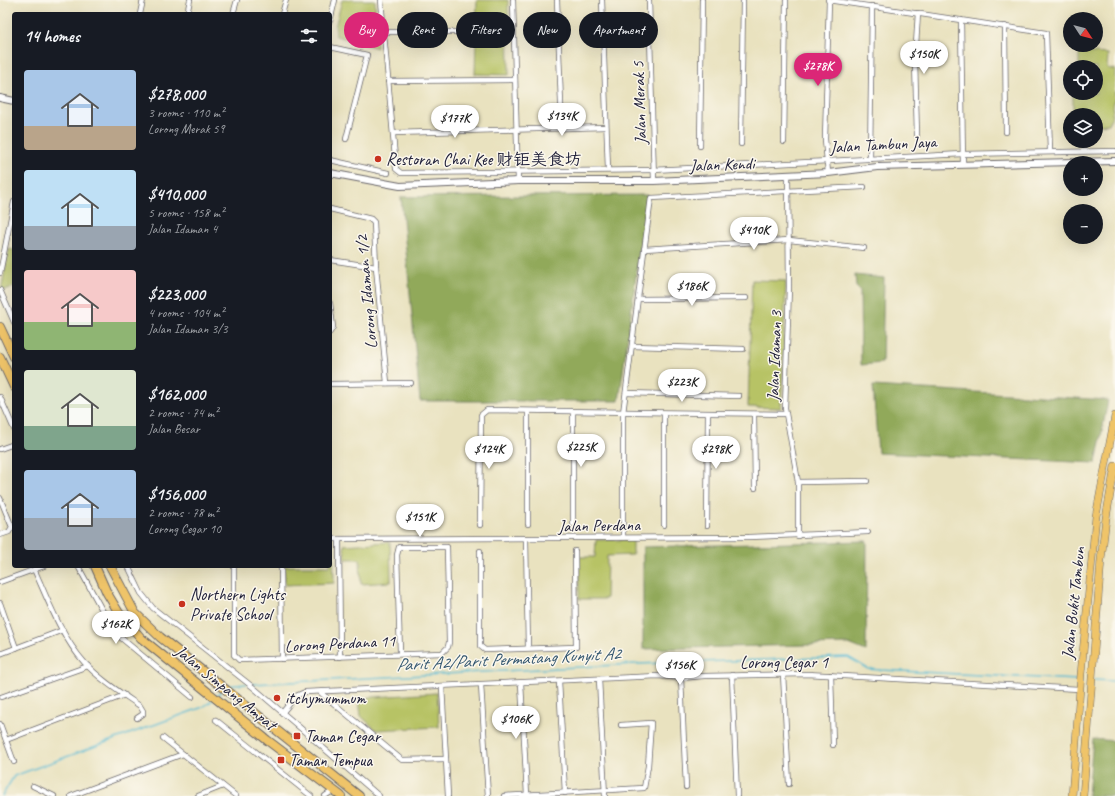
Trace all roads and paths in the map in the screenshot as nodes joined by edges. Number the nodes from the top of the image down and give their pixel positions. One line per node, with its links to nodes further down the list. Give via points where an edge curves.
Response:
1 (142, 0): 16 (street)
2 (190, 0): 17 (street)
3 (237, 0): 18 (street)
4 (286, 0): 19 (street)
5 (335, 0): 21 (street)
6 (381, 0): 20 (street)
7 (513, 0): 29 (street)
8 (557, 0): 34 (street)
9 (602, 0): 33 (street)
10 (649, 0): 52 (street, Jalan Merak 5)
11 (702, 0): 42 (street)
12 (743, 0): 41 (street)
13 (786, 0): 40 (street)
14 (828, 0): 15 (street); 48 (street, via 825,139)
15 (872, 6): 22 (street); 46 (street)
16 (140, 12)
17 (187, 12)
18 (234, 12)
19 (283, 12)
20 (382, 12)
21 (332, 13)
22 (918, 13): 23 (street); 38 (street, via 915,61)
23 (961, 20): 24 (street); 45 (street)
24 (1005, 26): 36 (street); 43 (street, via 1042,32 1047,36)
25 (389, 32): 26 (street)
26 (456, 32)
27 (332, 47): 39 (street, via 367,55)
28 (385, 48): 30 (street)
29 (515, 80): 30 (street); 35 (street)
30 (388, 82): 37 (street)
31 (0, 98): 32 (street)
32 (12, 101)
33 (606, 127): 34 (street); 51 (street)
34 (562, 129): 35 (street)
35 (516, 130): 37 (street); 53 (street)
36 (1006, 132)
37 (394, 133): 53 (street, via 396,169 401,173)
38 (917, 135)
39 (346, 139)
40 (784, 142)
41 (741, 144)
42 (700, 146)
43 (1050, 151): 44 (street, Jalan Tambun Jaya); 45 (street, Jalan Tambun Jaya)
44 (1115, 151)
45 (962, 154): 46 (street, Jalan Tambun Jaya); 50 (street)
46 (870, 159): 48 (street, Jalan Tambun Jaya)
47 (332, 160): 55 (street)
48 (827, 160): 52 (street, Jalan Tambun Jaya); 56 (street)
49 (1115, 161): 50 (street, Jalan Kendi)
50 (963, 165): 56 (street, Jalan Kendi, via 876,167)
51 (608, 170): 52 (street); 53 (street)
52 (653, 170): 59 (street, Jalan Merak 5)
53 (518, 172): 58 (street)
54 (332, 173): 58 (street, Jalan Kendi, via 400,186)
55 (388, 173)
56 (828, 173): 57 (street, Jalan Kendi)
57 (788, 176): 59 (street, Jalan Kendi); 61 (street, Jalan Idaman 3)
58 (518, 181): 59 (street, Jalan Kendi)
59 (654, 181)
60 (864, 187): 61 (street, Jalan Kendi)
61 (788, 191): 64 (street, Jalan Idaman 3); 66 (street, Jalan Kendi, via 651,198)
62 (332, 209): 68 (street, Lorong Idaman 1/2, via 371,219 374,222)
63 (12, 212): 69 (street)
64 (789, 240): 65 (street); 66 (street); 92 (street, Jalan Idaman 3)
65 (864, 248)
66 (644, 249): 72 (street)
67 (332, 260): 68 (street)
68 (376, 267): 80 (street, Lorong Idaman 1/2)
69 (0, 273)
70 (0, 290): 73 (street)
71 (746, 298): 72 (street)
72 (638, 299): 75 (street)
73 (12, 317)
74 (0, 327): 77 (highway)
75 (632, 346): 76 (street); 83 (street)
76 (743, 349)
77 (12, 353)
78 (0, 356): 79 (highway)
79 (12, 383)
80 (387, 383): 81 (street); 82 (street)
81 (411, 383)
82 (332, 384)
83 (626, 393): 84 (street); 88 (street)
84 (739, 396)
85 (0, 397): 94 (street)
86 (528, 412): 87 (street); 102 (street, via 487,410 481,415); 103 (street)
87 (572, 412): 88 (street); 104 (street)
88 (623, 412): 89 (street); 110 (street)
89 (664, 413): 90 (street); 105 (street)
90 (708, 414): 91 (street); 106 (street)
91 (754, 414): 92 (street); 100 (street)
92 (786, 414): 99 (street, Jalan Idaman 3)
93 (1115, 416): 143 (main road, Jalan Bukit Tambun, via 1096,516)
94 (12, 424)
95 (12, 445): 96 (street)
96 (0, 449)
97 (1115, 466): 181 (main road, Jalan Bukit Tambun, via 1106,518 1090,687)
98 (868, 481): 99 (street)
99 (798, 482): 109 (street, Jalan Idaman 3)
100 (755, 488)
101 (0, 498): 108 (street, via 12,527 9,532)
102 (480, 524)
103 (528, 524)
104 (572, 524)
105 (664, 525)
106 (707, 526)
107 (868, 532): 109 (street, Jalan Perdana)
108 (0, 536)
109 (798, 536): 110 (street, Jalan Perdana)
110 (623, 537): 113 (street, Jalan Perdana)
111 (339, 538): 112 (street, Jalan Perdana); 113 (street, Jalan Perdana); 131 (street)
112 (332, 539)
113 (526, 539): 128 (street)
114 (480, 551): 128 (street, via 480,646 485,650)
115 (575, 551): 128 (street, via 576,647)
116 (37, 568): 123 (street)
117 (79, 568): 147 (street, via 114,632)
118 (96, 568): 163 (highway, Jalan Simpang Ampat, via 107,593 140,638)
119 (112, 568): 174 (highway, Jalan Simpang Ampat, via 135,612 160,637)
120 (129, 568): 148 (street, via 147,602)
121 (234, 568): 132 (street, Lorong Perdana 11, via 235,658)
122 (282, 568): 132 (street)
123 (34, 569): 124 (street); 126 (street)
124 (0, 582)
125 (0, 602): 127 (street)
126 (63, 630): 127 (street); 133 (street, via 73,648)
127 (16, 648): 130 (street)
128 (528, 648)
129 (400, 653): 129 (street, Lorong Perdana 11, via 397,555 399,547 444,546 448,549 449,642 446,651); 131 (street, Lorong Perdana 11)
130 (0, 654)
131 (340, 657): 132 (street, Lorong Perdana 11)
132 (282, 659)
133 (88, 666): 145 (street); 146 (street)
134 (783, 674): 135 (street, Lorong Cegar 1); 136 (street, Lorong Cegar 1); 159 (street)
135 (732, 675): 137 (street, Lorong Cegar 1); 179 (street)
136 (831, 675): 143 (street, Lorong Cegar 1); 155 (street)
137 (681, 678): 138 (street, Lorong Cegar 1, via 658,676); 162 (street)
138 (599, 679): 139 (street, Lorong Cegar 1); 165 (street)
139 (559, 681): 140 (street, Lorong Cegar 1); 164 (street)
140 (520, 684): 141 (street, Lorong Cegar 1); 166 (street)
141 (481, 685): 142 (street, Lorong Cegar 1); 177 (street)
142 (442, 686): 144 (street, Lorong Cegar 1); 157 (street)
143 (1080, 688): 180 (main road, Jalan Bukit Tambun)
144 (322, 693): 148 (street, Lorong Cegar 1, via 305,692 296,696); 157 (street, via 402,760)
145 (125, 695): 149 (street, via 143,711); 154 (street)
146 (1, 697)
147 (192, 698)
148 (282, 713): 175 (street)
149 (137, 718)
150 (216, 720): 171 (street)
151 (0, 724): 154 (street)
152 (621, 725): 165 (street, via 651,723 645,786 642,789)
153 (163, 738): 156 (street)
154 (6, 740): 158 (street)
155 (833, 746)
156 (183, 754): 161 (street); 168 (street)
157 (446, 759): 176 (street)
158 (14, 762)
159 (789, 784)
160 (33, 786): 167 (street)
161 (223, 786): 169 (street); 170 (street)
162 (686, 787)
163 (334, 790): 172 (street); 173 (highway, Jalan Simpang Ampat)
164 (565, 793): 165 (street); 166 (street)
165 (604, 794)
166 (527, 795): 178 (street)
167 (54, 796)
168 (71, 796)
169 (198, 796)
170 (236, 796)
171 (311, 796)
172 (325, 796)
173 (341, 796)
174 (359, 796)
175 (378, 796)
176 (448, 796)
177 (488, 796)
178 (504, 796)
179 (737, 796)
180 (1072, 796)
181 (1083, 796)

